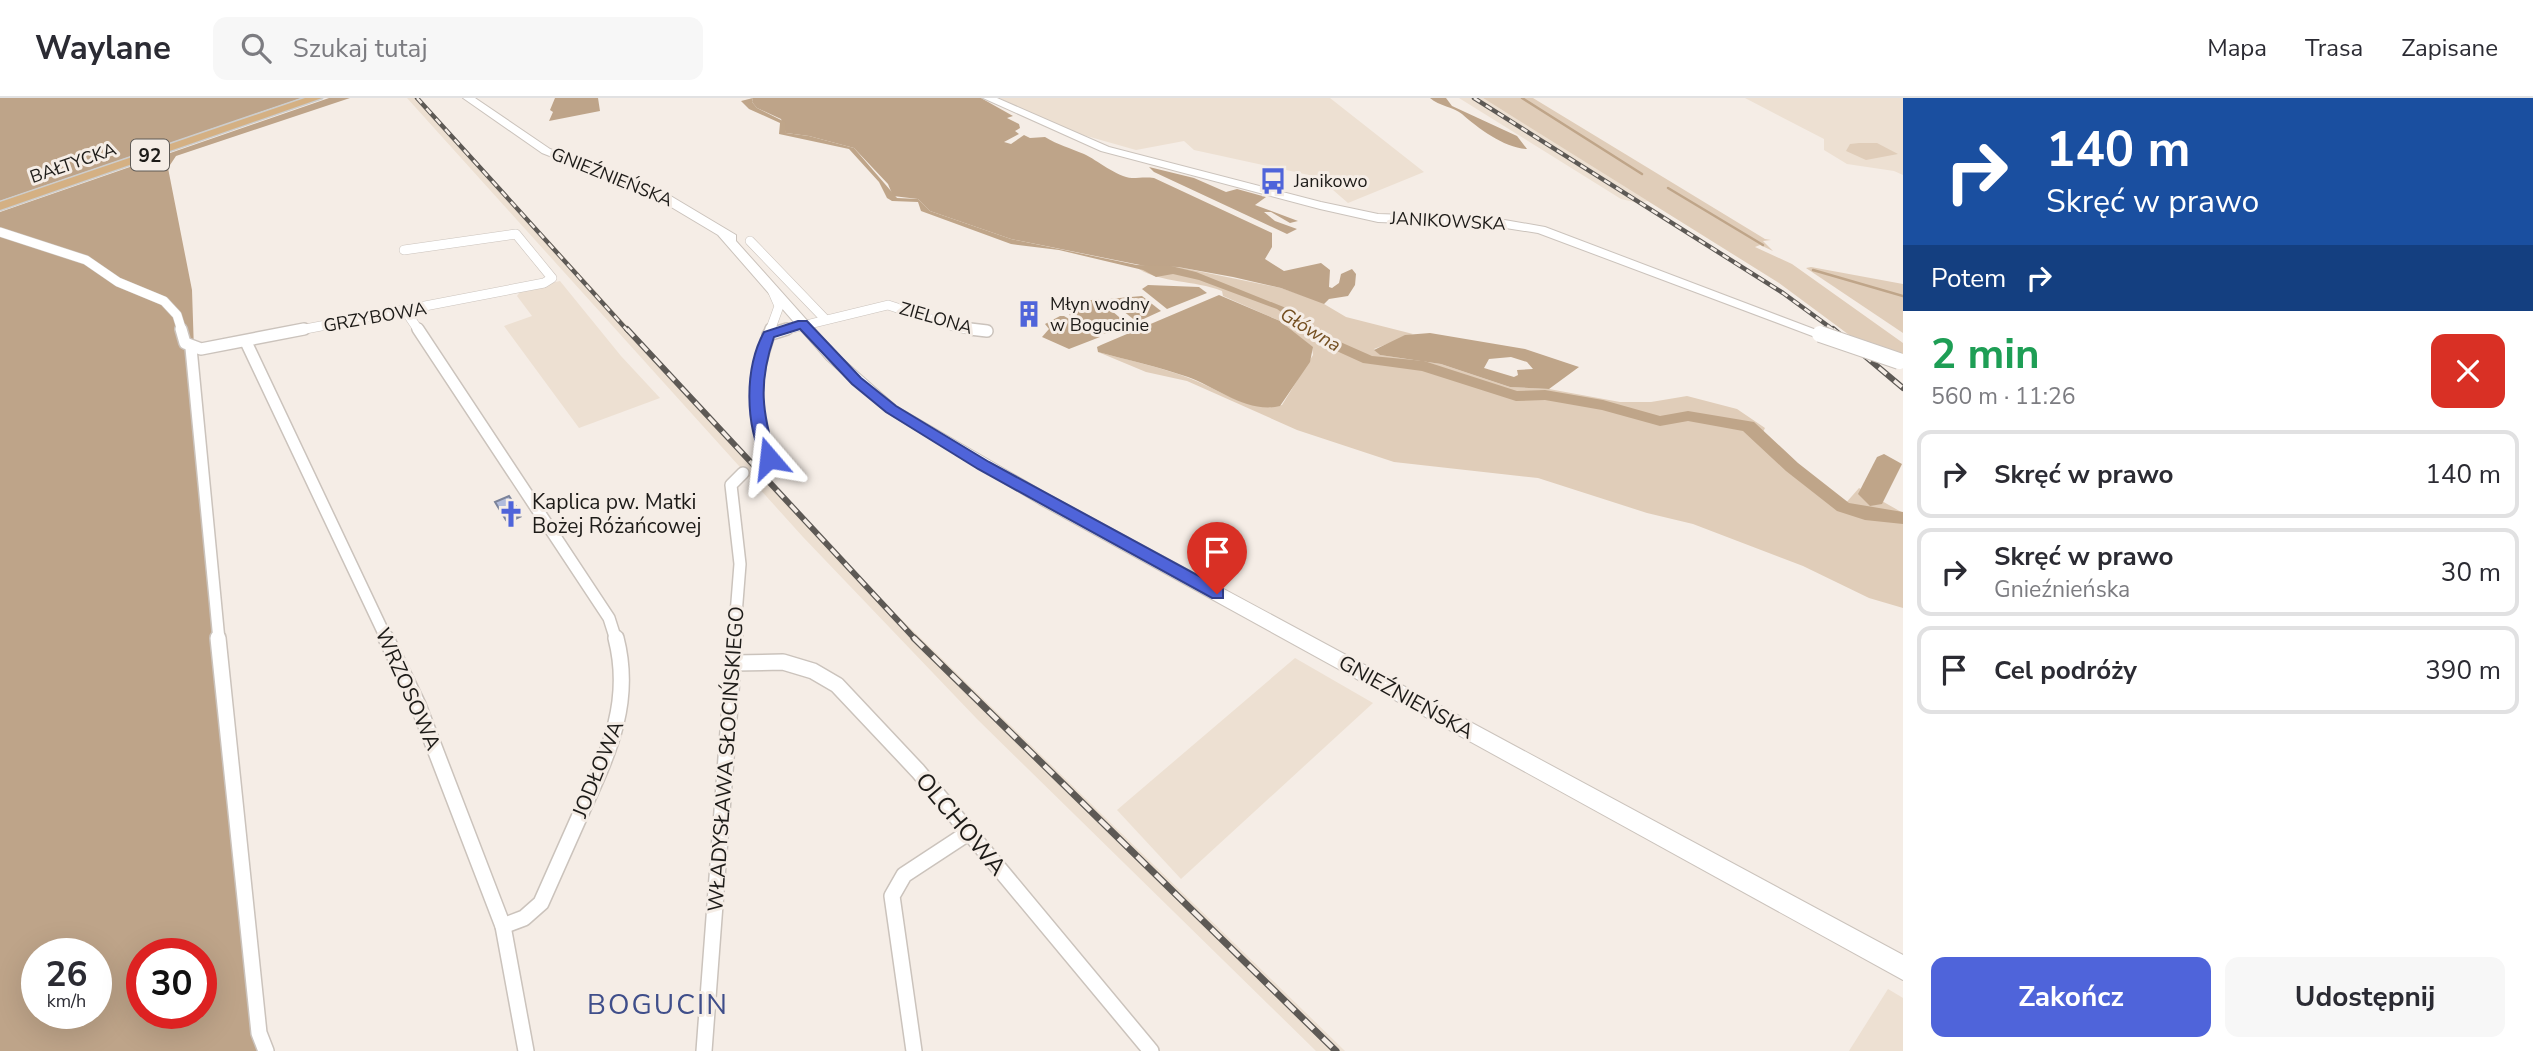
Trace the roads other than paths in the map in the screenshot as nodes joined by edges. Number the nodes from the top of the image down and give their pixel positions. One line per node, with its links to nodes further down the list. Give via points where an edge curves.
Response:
1 (316, 98): 6 (main road, BAŁTYCKA / 92)
2 (468, 98): 5 (main road, GNIEŹNIEŃSKA)
3 (476, 98): 5 (main road, GNIEŹNIEŃSKA)
4 (988, 98): 18 (main road, JANIKOWSKA, bridge, via 1105,149 1320,205 1378,218 1507,224 1554,234 1703,293)
5 (502, 121): 8 (main road, GNIEŹNIEŃSKA, via 556,156 660,195)
6 (0, 206)
7 (0, 232): 17 (street, via 86,260 118,282 164,300 177,315 181,337)
8 (723, 233): 11 (main road, GNIEŹNIEŃSKA); 13 (main road, GNIEŹNIEŃSKA)
9 (750, 241): 13 (street)
10 (404, 250): 12 (street, GRZYBOWA, via 516,234 551,275 549,281)
11 (770, 287): 13 (main road, GNIEŹNIEŃSKA); 15 (street, via 779,306)
12 (405, 310): 16 (street, GRZYBOWA); 23 (street, JODŁOWA, via 608,618 621,651 623,692 610,748 541,903 524,918)
13 (813, 322): 14 (street, ZIELONA, via 888,305 959,328); 15 (street, ZIELONA); 24 (main road, GNIEŹNIEŃSKA, via 912,421 1045,500)
14 (987, 331)
15 (768, 335): 19 (street, via 759,362 755,404 769,458)
16 (246, 342): 17 (street, GRZYBOWA); 23 (street, WRZOSOWA, via 418,705)
17 (196, 349): 25 (street, via 199,454 255,992)
18 (1901, 362)
19 (758, 466)
20 (743, 474): 21 (street, WŁADYSŁAWA SŁOCIŃSKIEGO, via 731,485 740,550)
21 (734, 663): 22 (street, OLCHOWA, via 783,662 837,685 918,771); 27 (street, WŁADYSŁAWA SŁOCIŃSKIEGO)
22 (968, 833): 28 (street, via 904,875 892,896); 29 (street, OLCHOWA)
23 (503, 926): 26 (street, WRZOSOWA)
24 (1903, 968)
25 (266, 1048)
26 (526, 1051)
27 (704, 1051)
28 (914, 1051)
29 (1151, 1051)

